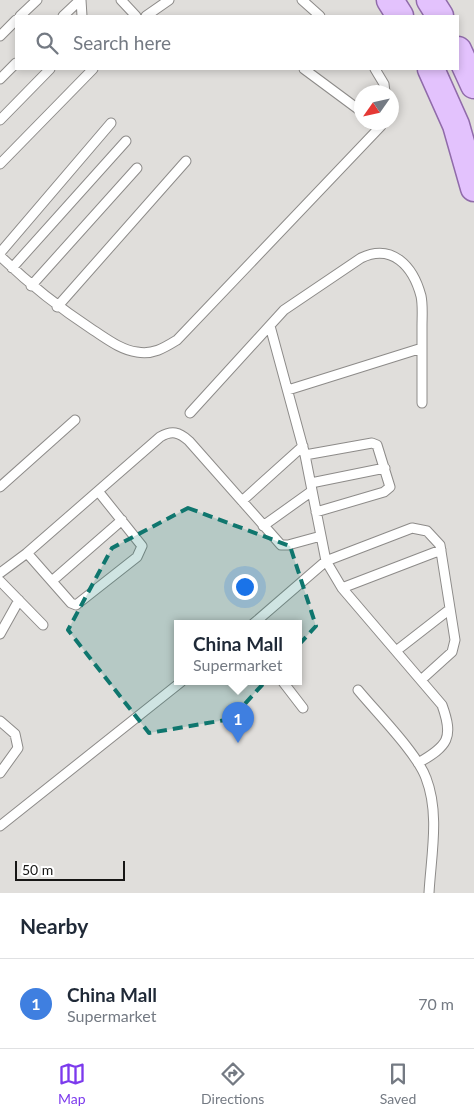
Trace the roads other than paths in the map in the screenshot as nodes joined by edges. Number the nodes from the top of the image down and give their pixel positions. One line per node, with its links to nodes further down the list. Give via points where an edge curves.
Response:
1 (36, 0): 8 (lane)
2 (81, 0): 9 (lane); 10 (lane)
3 (122, 0): 11 (lane)
4 (169, 0): 12 (lane)
5 (302, 0): 13 (lane)
6 (390, 0): 14 (main road)
7 (430, 0): 15 (main road)
8 (21, 15)
9 (65, 15)
10 (82, 15)
11 (135, 15)
12 (147, 15)
13 (319, 15)
14 (399, 15)
15 (439, 15)
16 (15, 21): 17 (lane)
17 (0, 36)
18 (459, 52): 27 (main road)
19 (15, 64): 25 (lane)
20 (49, 70): 29 (lane)
21 (92, 70): 34 (lane)
22 (305, 70): 28 (lane)
23 (376, 70): 26 (lane)
24 (431, 70): 36 (main road, via 456,125)
25 (0, 79)
26 (384, 85)
27 (474, 86)
28 (354, 106)
29 (0, 120)
30 (111, 123): 37 (lane)
31 (374, 130): 40 (lane, via 176,340 162,349 138,353 127,350)
32 (126, 142): 38 (lane)
33 (186, 161): 40 (lane)
34 (0, 164)
35 (137, 168): 39 (lane)
36 (474, 188)
37 (0, 254): 38 (lane)
38 (12, 268): 39 (lane)
39 (31, 286): 40 (lane)
40 (57, 307)
41 (270, 326): 42 (lane, via 295,300 371,252 382,252 404,263 413,275 422,297); 43 (lane); 45 (lane)
42 (422, 348): 43 (lane); 44 (lane)
43 (288, 390): 47 (lane)
44 (422, 403)
45 (190, 413)
46 (75, 420): 49 (lane)
47 (304, 451): 48 (lane, via 372,443 380,448); 50 (lane); 52 (lane)
48 (385, 468): 50 (lane); 53 (lane, via 390,487 388,491)
49 (0, 487)
50 (311, 487): 53 (lane); 55 (lane)
51 (98, 490): 52 (lane, via 160,436 172,432 189,440); 54 (lane); 58 (lane)
52 (242, 501): 55 (lane)
53 (316, 512): 56 (lane)
54 (122, 520): 61 (lane); 61 (lane, via 142,546 137,557 76,605)
55 (263, 526): 56 (lane, via 281,545)
56 (321, 536): 59 (lane)
57 (441, 550): 59 (lane, via 435,537 427,530 412,528); 63 (lane); 65 (lane)
58 (27, 553): 60 (lane); 61 (lane)
59 (326, 561): 63 (lane); 66 (lane)
60 (0, 573)
61 (52, 580)
62 (0, 582): 64 (lane)
63 (342, 588): 69 (lane)
64 (18, 600): 67 (lane); 68 (lane)
65 (450, 609): 69 (lane); 70 (lane, via 454,649)
66 (257, 620)
67 (43, 625)
68 (0, 634)
69 (396, 651): 70 (lane)
70 (420, 680): 76 (lane, via 442,705 449,730 443,747)
71 (177, 685): 78 (lane)
72 (285, 685): 74 (lane)
73 (358, 690): 76 (lane)
74 (303, 708)
75 (0, 721): 77 (lane, via 14,734 18,748)
76 (418, 763): 79 (lane, via 426,778 434,812)
77 (0, 773)
78 (0, 826)
79 (429, 893)

